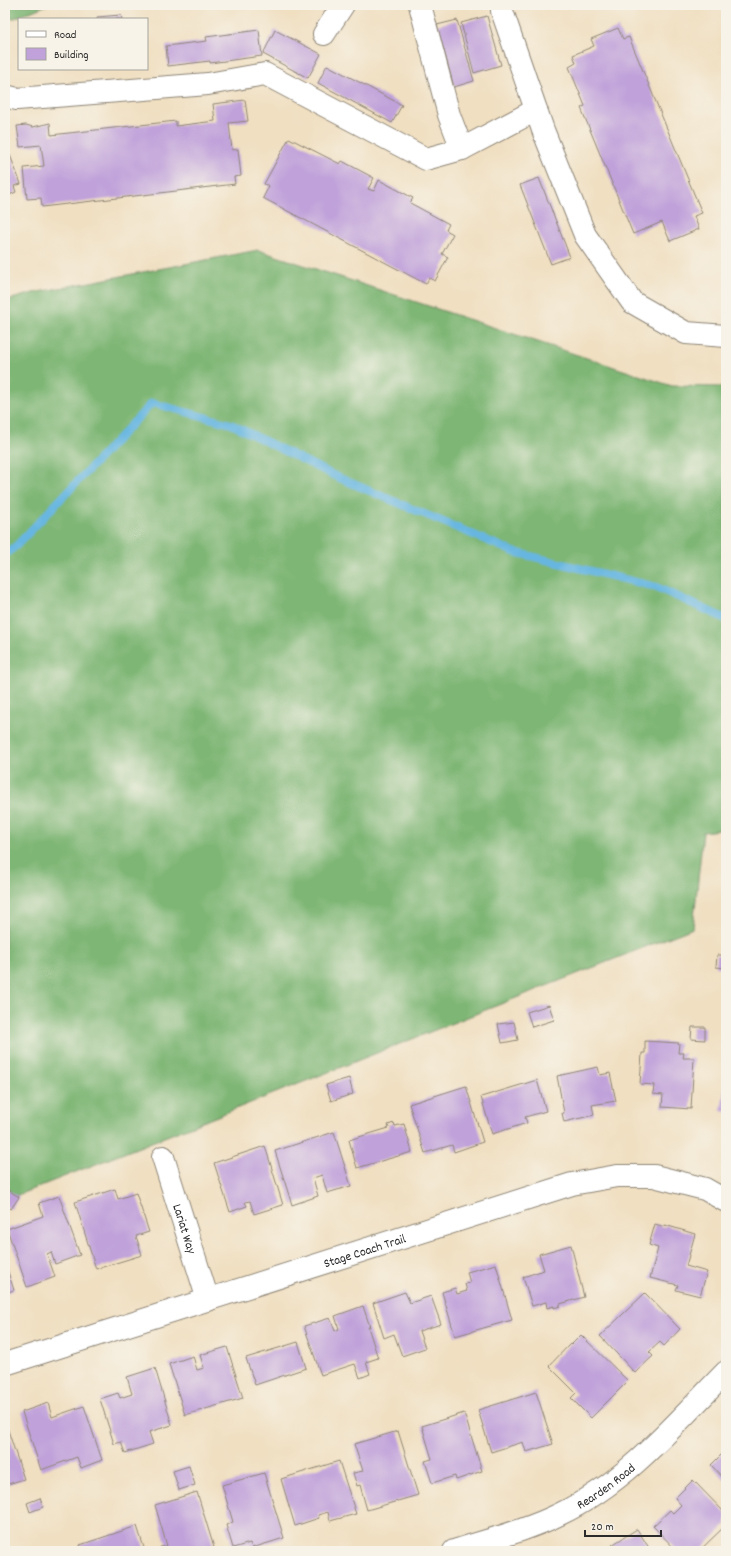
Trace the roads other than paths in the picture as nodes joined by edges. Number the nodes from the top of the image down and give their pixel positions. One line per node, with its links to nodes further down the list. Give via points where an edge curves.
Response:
1 (343, 5): 4 (street)
2 (420, 5): 7 (street, via 449,115)
3 (502, 5): 6 (street)
4 (324, 34)
5 (5, 96): 7 (street, via 17,99 200,85 265,74 426,159)
6 (536, 110): 7 (street); 8 (street, via 585,235 632,302 686,333)
7 (462, 149)
8 (726, 336)
9 (163, 1157): 11 (street, Lariat Way)
10 (726, 1201): 11 (street, Stage Coach Trail, via 706,1189 654,1176 617,1176 572,1184)
11 (208, 1300): 12 (street, Stage Coach Trail)
12 (5, 1364)
13 (726, 1372): 14 (street, Rearden Road, via 646,1454 606,1487 560,1514)
14 (454, 1551)

